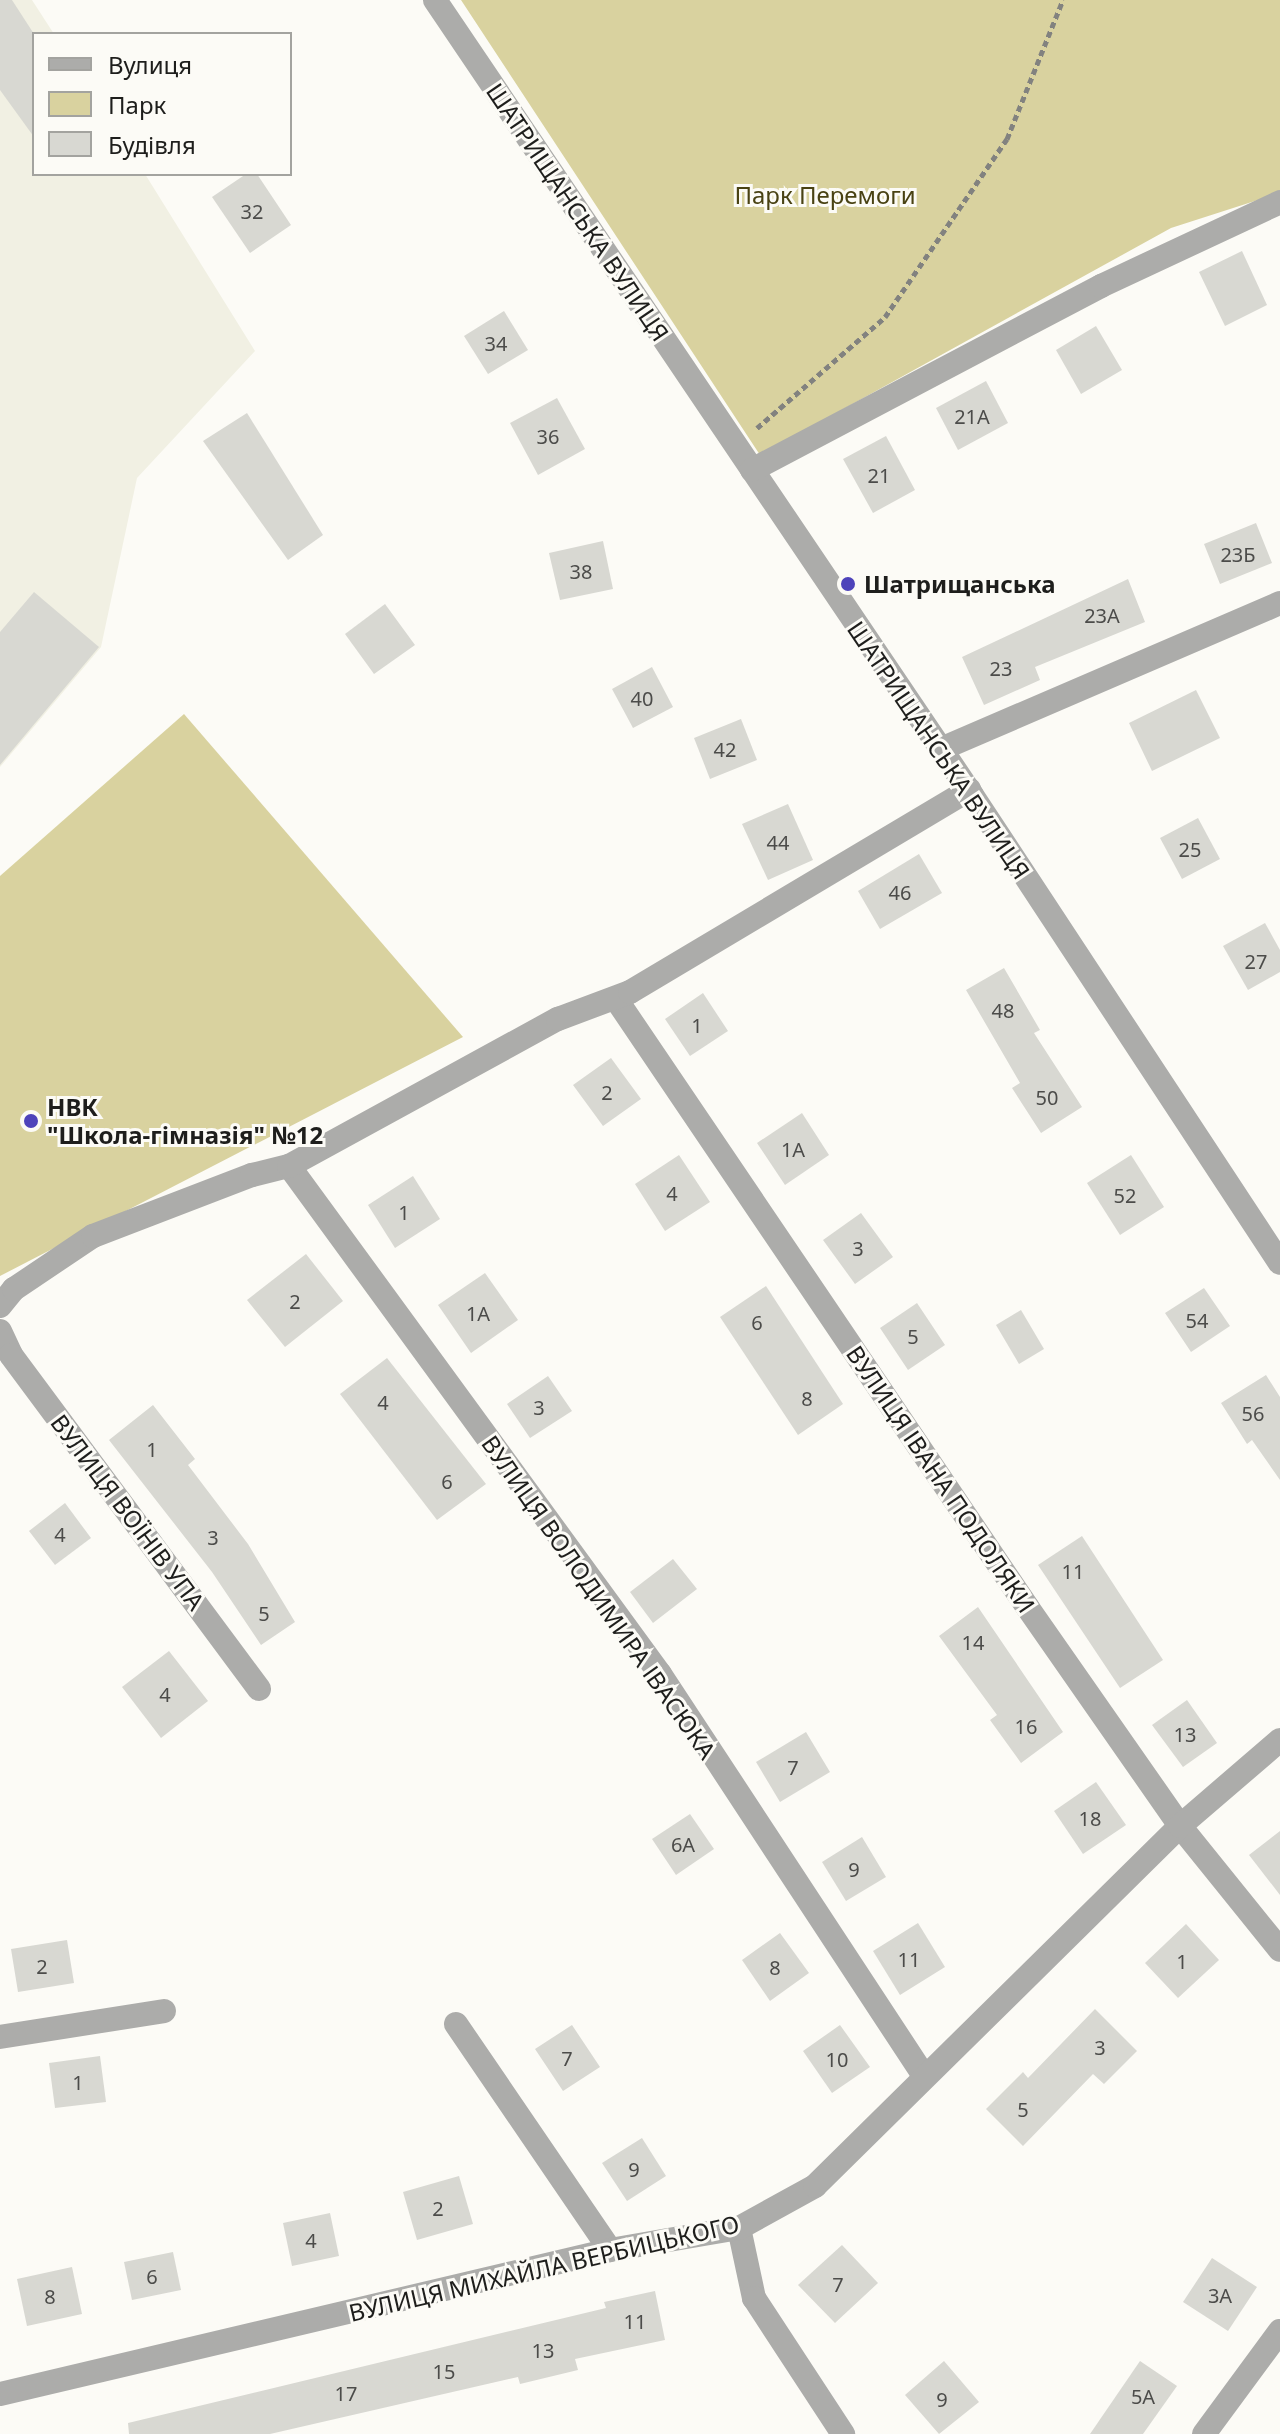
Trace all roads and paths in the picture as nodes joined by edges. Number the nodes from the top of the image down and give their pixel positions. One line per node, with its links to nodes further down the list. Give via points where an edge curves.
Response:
1 (435, 0): 4 (street, ШАТРИЩАНСЬКА ВУЛИЦЯ)
2 (1063, 0): 4 (path, via 1007,139 885,317)
3 (1280, 202): 5 (street, via 1101,286)
4 (735, 444): 5 (street, ШАТРИЩАНСЬКА ВУЛИЦЯ)
5 (752, 470): 7 (street, ШАТРИЩАНСЬКА ВУЛИЦЯ)
6 (1280, 603): 7 (street)
7 (941, 749): 8 (street, ШАТРИЩАНСЬКА ВУЛИЦЯ)
8 (969, 790): 9 (street); 11 (street, ШАТРИЩАНСЬКА ВУЛИЦЯ)
9 (616, 999): 10 (street, via 558,1019); 16 (street, ВУЛИЦЯ ІВАНА ПОДОЛЯКИ)
10 (289, 1166): 12 (street, via 93,1236 14,1289); 21 (street, ВУЛИЦЯ ВОЛОДИМИРА ІВАСЮКА, via 660,1674)
11 (1280, 1263)
12 (0, 1306)
13 (0, 1331): 14 (street, ВУЛИЦЯ ВОЇНІВ УПА, via 11,1355)
14 (259, 1689)
15 (1280, 1740): 16 (street, ВУЛИЦЯ МИХАЙЛА ВЕРБИЦЬКОГО)
16 (1180, 1826): 17 (street, ВУЛИЦЯ ІВАНА ПОДОЛЯКИ); 21 (street, ВУЛИЦЯ МИХАЙЛА ВЕРБИЦЬКОГО)
17 (1280, 1950)
18 (164, 2011): 20 (street)
19 (456, 2024): 23 (street)
20 (0, 2037)
21 (924, 2076): 22 (street, ВУЛИЦЯ МИХАЙЛА ВЕРБИЦЬКОГО, via 815,2186)
22 (739, 2228): 23 (street, ВУЛИЦЯ МИХАЙЛА ВЕРБИЦЬКОГО); 26 (street, via 754,2298)
23 (610, 2250): 25 (street, ВУЛИЦЯ МИХАЙЛА ВЕРБИЦЬКОГО)
24 (1280, 2331): 27 (street)
25 (0, 2394)
26 (843, 2434)
27 (1204, 2434)

